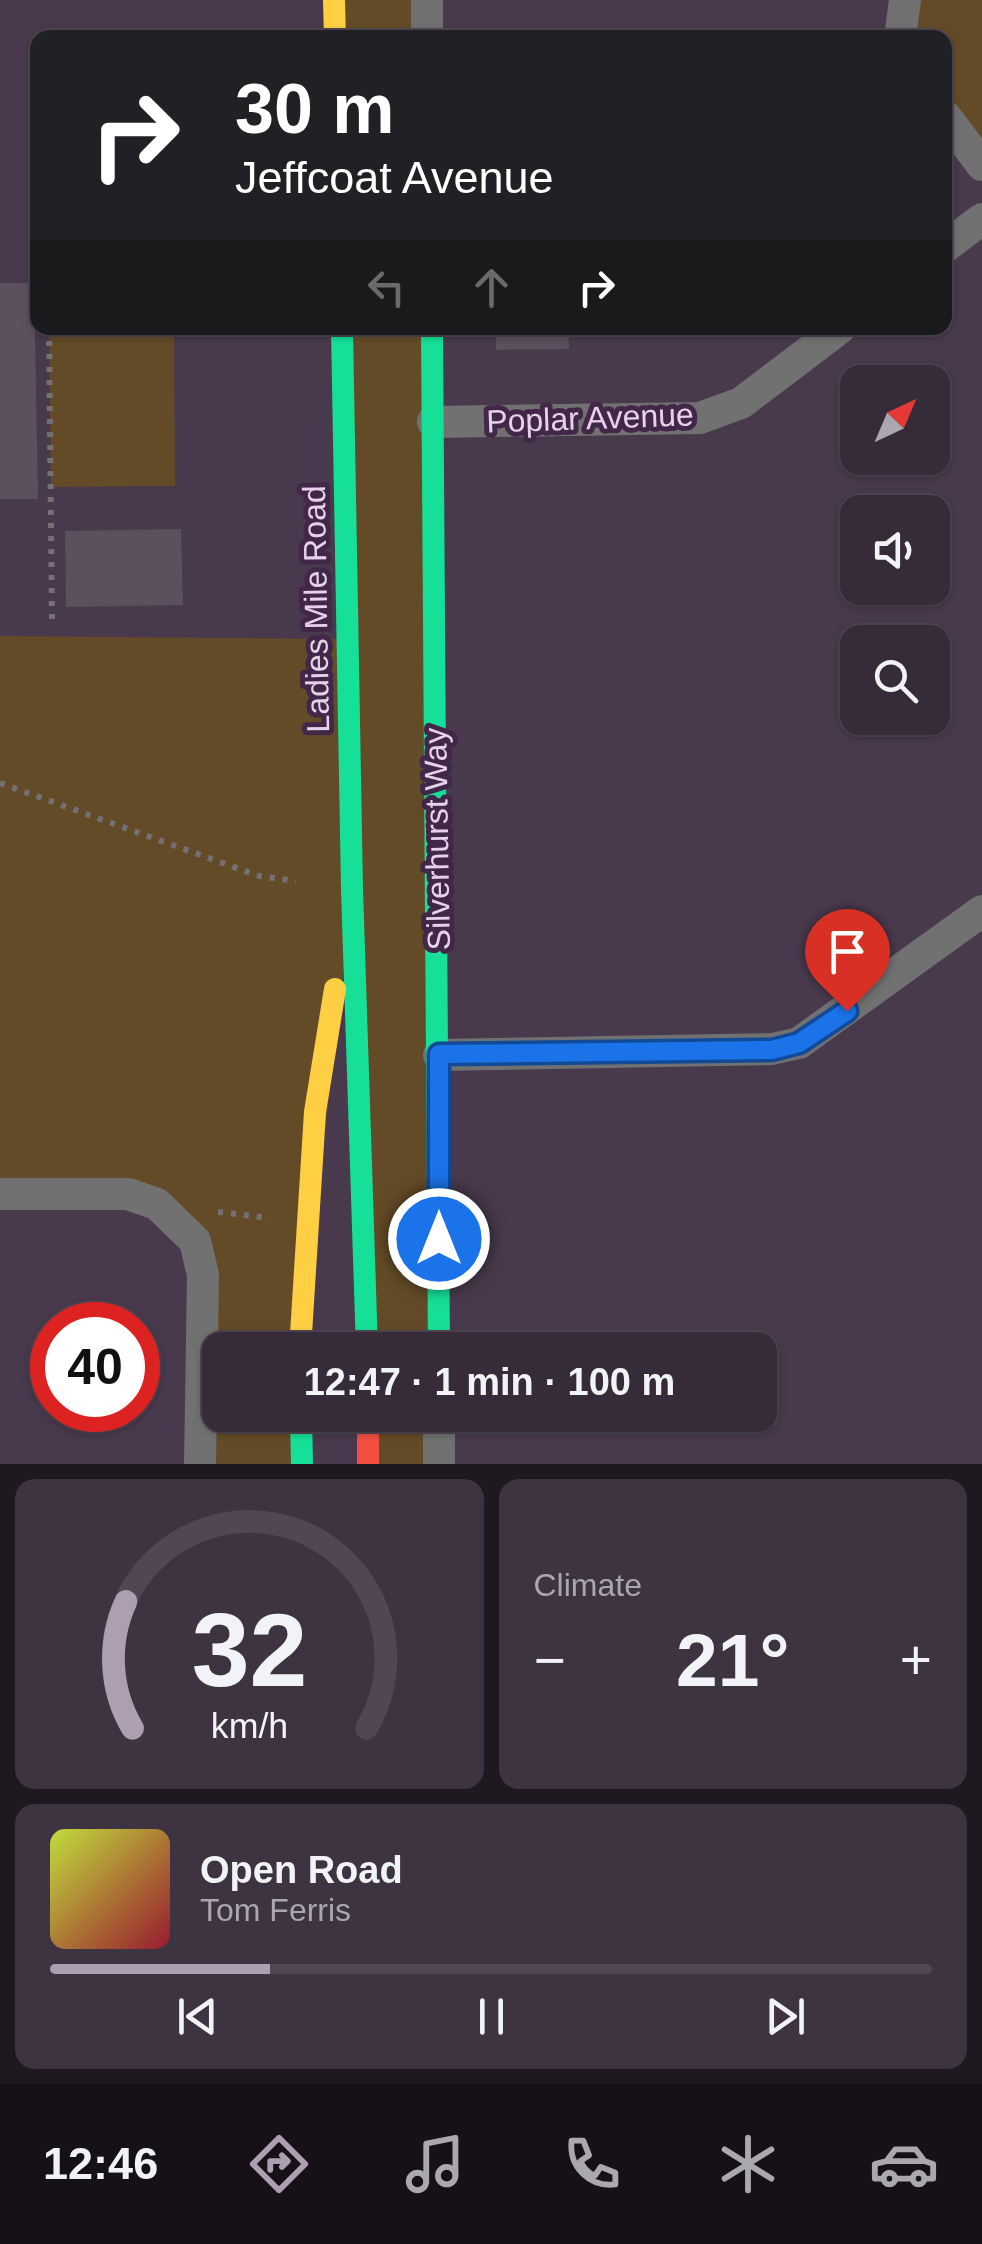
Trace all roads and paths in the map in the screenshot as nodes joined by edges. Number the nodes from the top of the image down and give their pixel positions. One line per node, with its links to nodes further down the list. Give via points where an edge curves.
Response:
1 (334, 0): 4 (main road)
2 (426, 0): 5 (street)
3 (905, 0): 6 (street)
4 (334, 30)
5 (427, 30)
6 (900, 30)
7 (952, 125): 8 (street)
8 (982, 165)
9 (982, 219): 10 (street)
10 (952, 242)
11 (49, 335): 16 (path)
12 (342, 335): 19 (main road, Ladies Mile Road)
13 (432, 335): 15 (main road, Silverhurst Way)
14 (831, 335): 15 (street, Poplar Avenue, via 741,403 700,418)
15 (433, 422): 21 (main road, Silverhurst Way)
16 (52, 623)
17 (0, 783): 18 (path, via 259,876)
18 (296, 881)
19 (352, 888): 23 (main road, Ladies Mile Road, via 315,1112); 24 (main road, Ladies Mile Road)
20 (982, 911): 21 (street, via 799,1043 772,1050)
21 (439, 1054): 25 (main road, Silverhurst Way)
22 (0, 1194): 29 (street, via 128,1194 157,1204 194,1241 203,1275)
23 (301, 1332)
24 (366, 1332)
25 (439, 1332)
26 (301, 1432): 30 (main road)
27 (368, 1432): 31 (main road)
28 (439, 1432): 32 (street)
29 (200, 1464)
30 (302, 1464)
31 (368, 1464)
32 (439, 1464)

